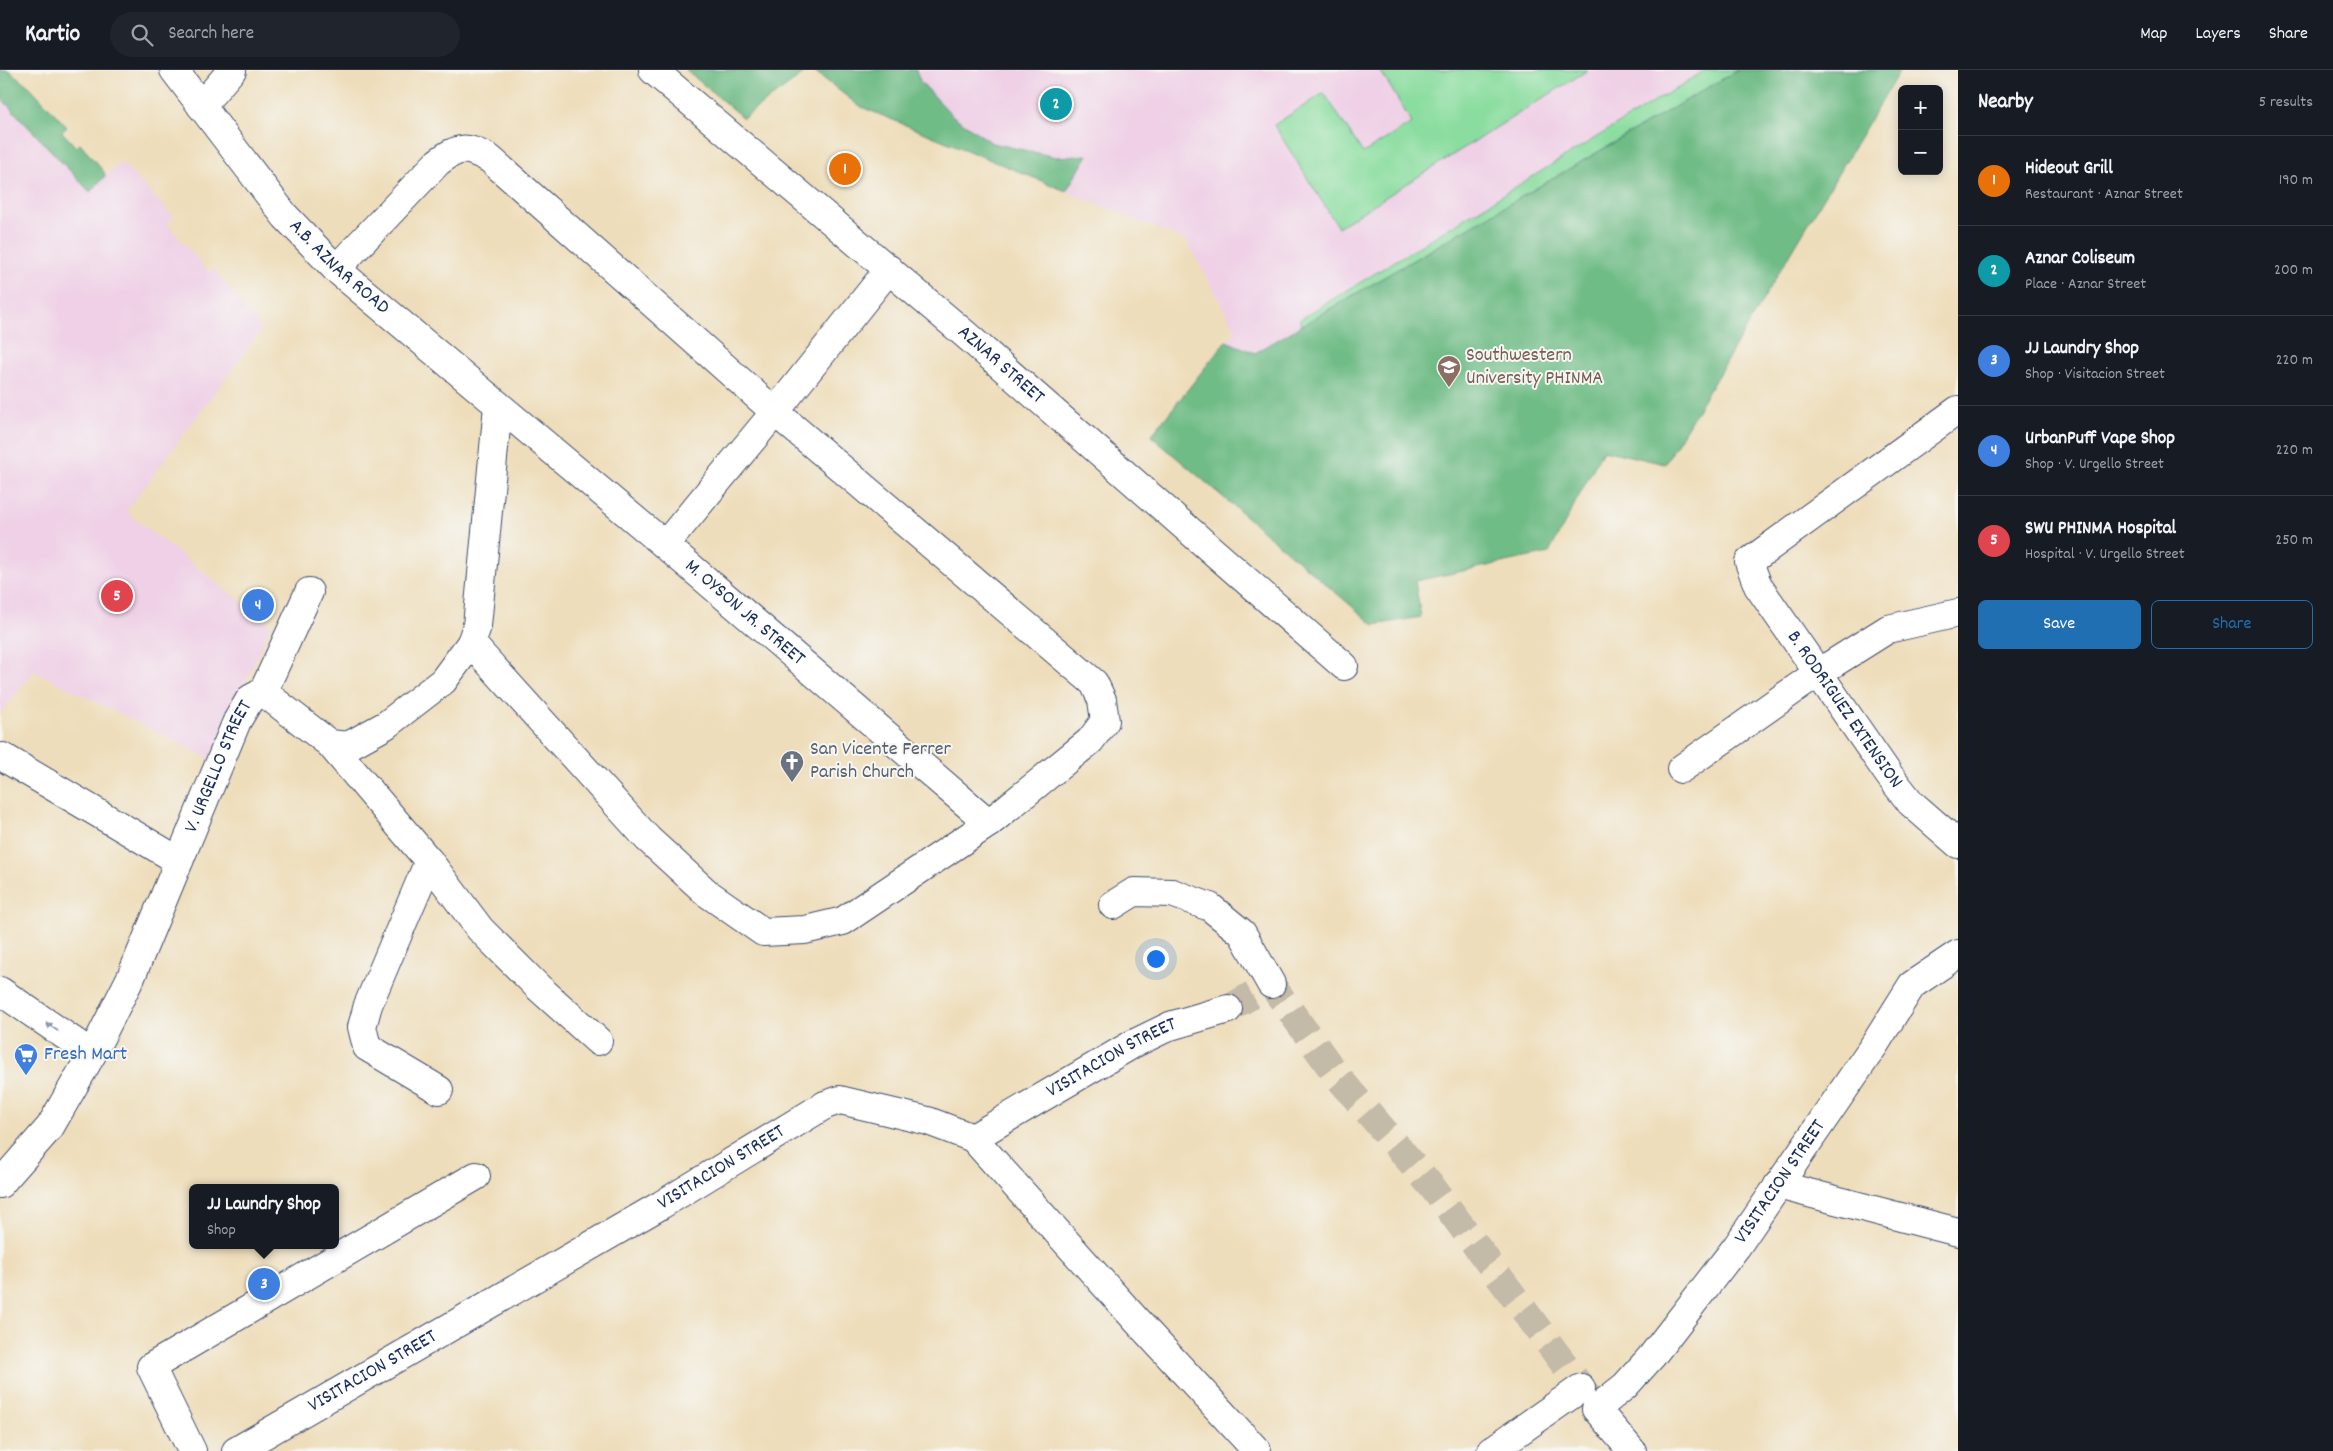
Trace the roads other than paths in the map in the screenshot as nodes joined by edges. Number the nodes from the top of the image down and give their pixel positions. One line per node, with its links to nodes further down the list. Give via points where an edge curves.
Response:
1 (174, 70): 4 (street, A.B. AZNAR ROAD)
2 (232, 70): 4 (street)
3 (653, 70): 6 (street, AZNAR STREET)
4 (201, 106): 5 (street, A.B. AZNAR ROAD, via 285,216)
5 (336, 269): 7 (street, A.B. AZNAR ROAD); 9 (street, via 438,162 454,150 470,149 490,159)
6 (889, 269): 9 (street); 14 (street, AZNAR STREET)
7 (498, 406): 10 (street, M. OYSON JR. STREET); 13 (street, via 477,626)
8 (1958, 410): 15 (street, B. RODRIGUEZ EXTENSION, via 1749,562 1758,586)
9 (775, 412): 10 (street); 20 (street, via 1094,683 1102,700 1105,721 1090,741)
10 (665, 545): 20 (street, M. OYSON JR. STREET)
11 (309, 592): 16 (street)
12 (1958, 613): 15 (street, via 1888,629)
13 (472, 643): 17 (street, via 444,681 386,725 348,746); 20 (street, via 648,839 707,893 763,932 805,930 843,920)
14 (1344, 666)
15 (1818, 673): 19 (street); 21 (street, B. RODRIGUEZ EXTENSION, via 1911,803)
16 (263, 692): 17 (street, V. URGELLO STREET); 22 (street, V. URGELLO STREET, via 250,699 237,721)
17 (330, 744): 23 (street, V. URGELLO STREET)
18 (3, 757): 22 (street)
19 (1680, 770)
20 (989, 823)
21 (1958, 844)
22 (179, 861): 30 (street, V. URGELLO STREET, via 131,978)
23 (430, 861): 29 (street, V. URGELLO STREET, via 480,929); 31 (street, via 368,1005 362,1027 367,1047)
24 (1113, 905): 26 (street, via 1134,892 1172,892 1210,907 1242,933)
25 (1958, 954): 35 (street, VISITACION STREET, via 1912,985)
26 (1271, 984)
27 (0, 991): 30 (street, one-way to 27)
28 (1228, 1009): 32 (street, VISITACION STREET, via 1170,1026 1133,1044)
29 (598, 1041)
30 (92, 1054): 34 (street, V. URGELLO STREET, via 50,1127)
31 (439, 1090)
32 (973, 1138): 39 (street, VISITACION STREET, via 928,1121 840,1100 824,1105 661,1205); 40 (street)
33 (476, 1176): 38 (street, via 150,1367)
34 (0, 1184)
35 (1778, 1185): 36 (street); 37 (street, VISITACION STREET, via 1652,1356 1625,1386)
36 (1958, 1232)
37 (1589, 1398): 41 (street, VISITACION STREET); 42 (street)
38 (192, 1451)
39 (236, 1451)
40 (1257, 1451)
41 (1491, 1451)
42 (1632, 1451)

